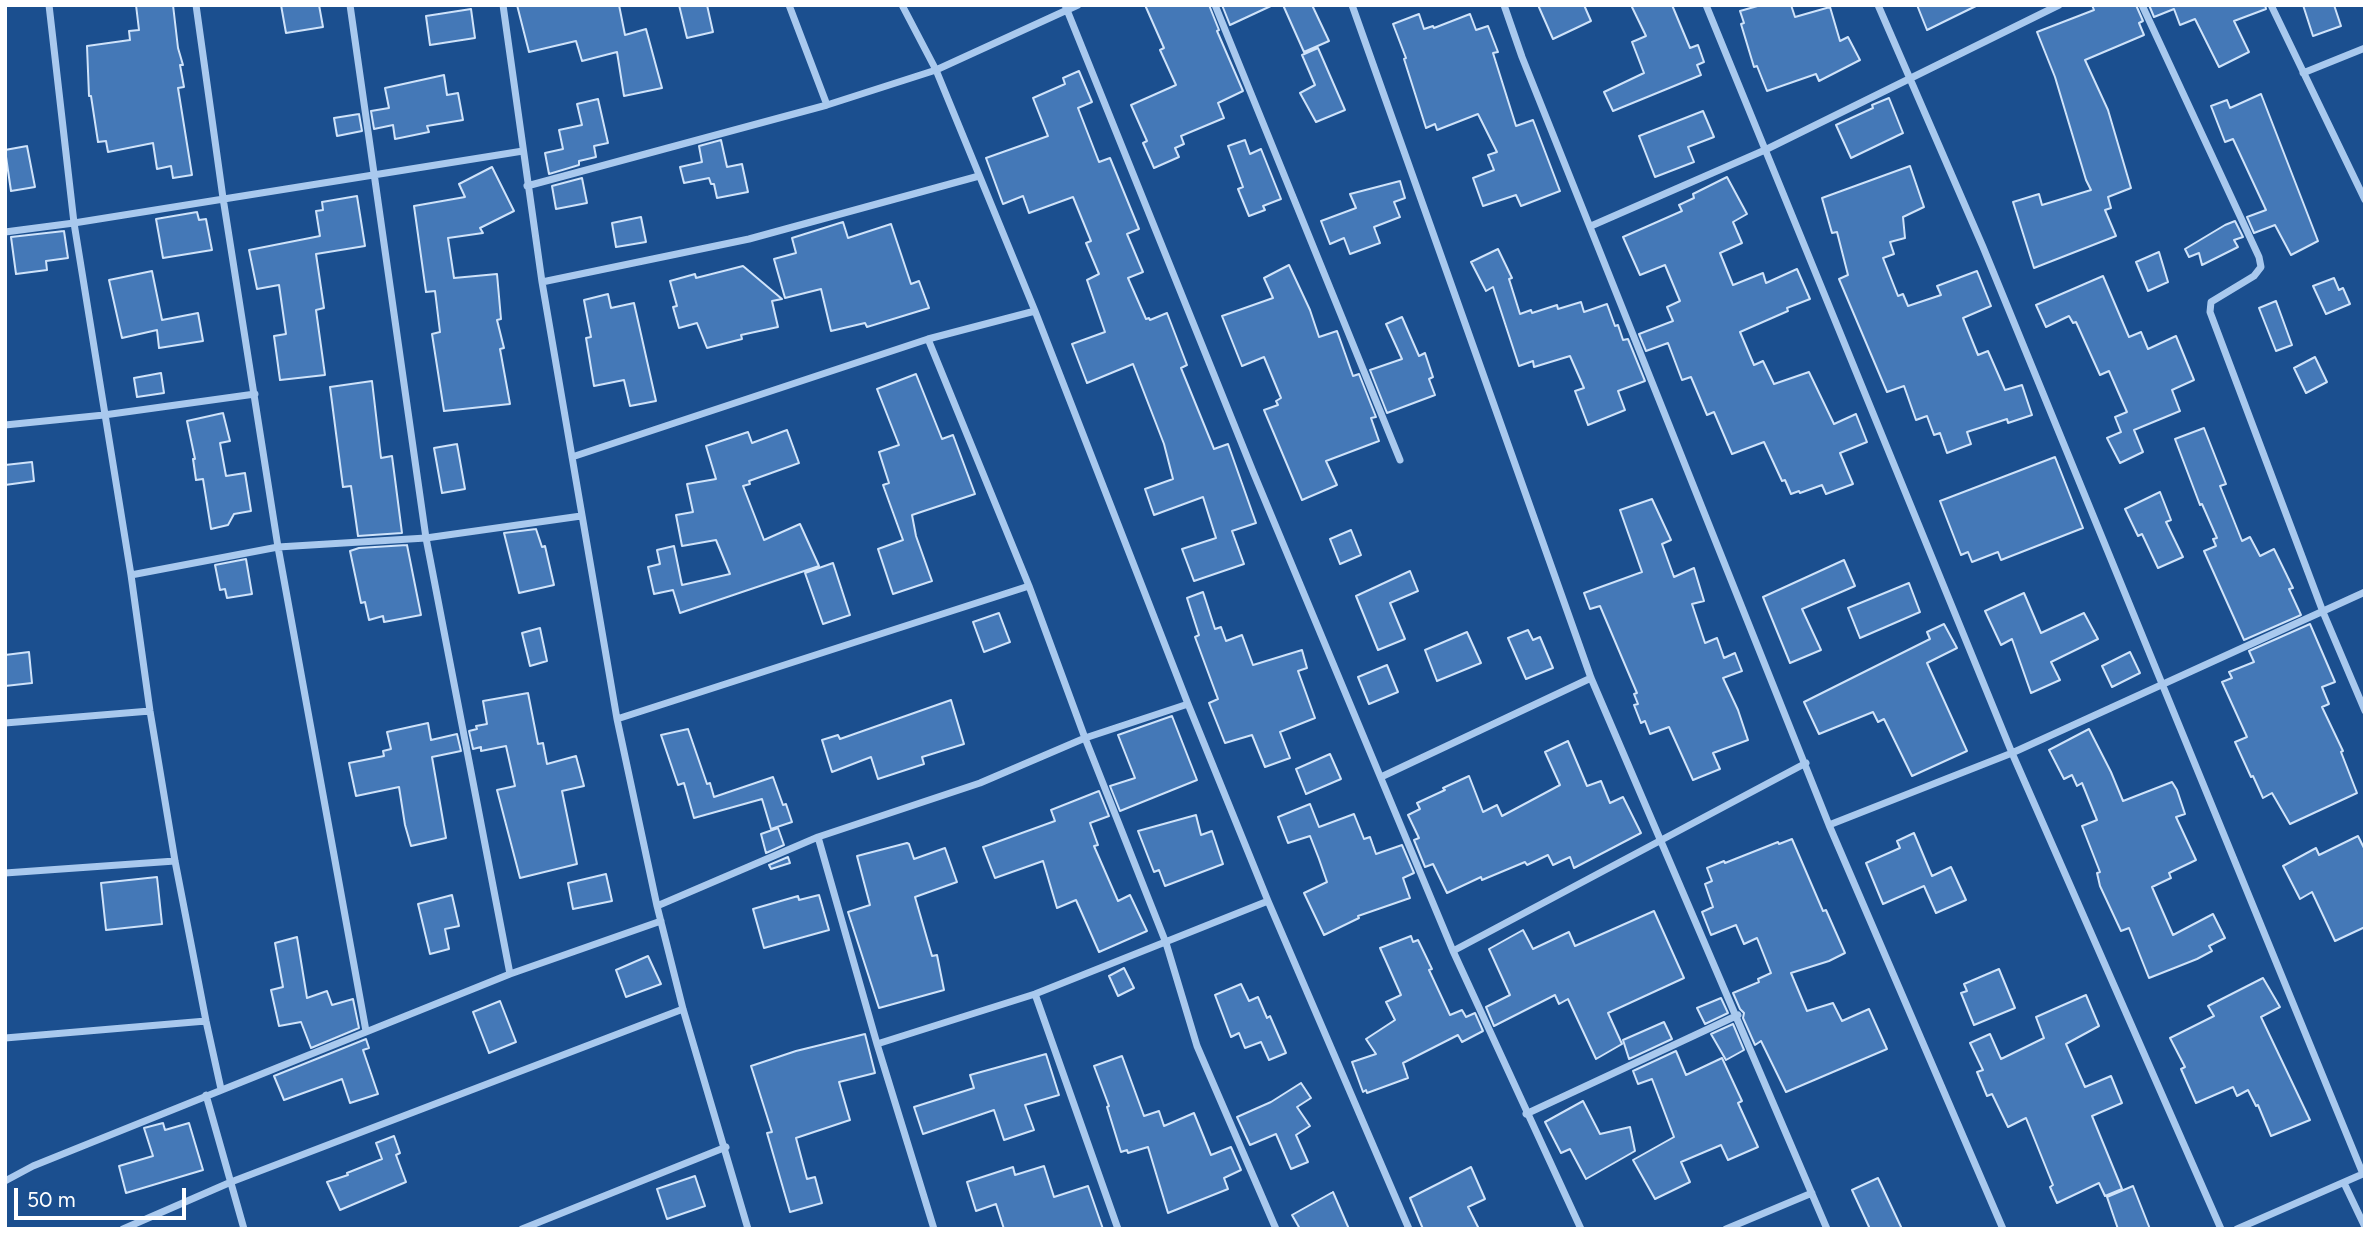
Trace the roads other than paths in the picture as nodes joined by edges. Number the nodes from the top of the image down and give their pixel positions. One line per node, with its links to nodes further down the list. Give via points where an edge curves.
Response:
1 (49, 5): 29 (street)
2 (196, 5): 27 (street)
3 (350, 5): 24 (street)
4 (503, 5): 22 (street)
5 (789, 5): 21 (street)
6 (902, 5): 18 (street)
7 (1078, 5): 16 (street)
8 (1215, 5): 39 (street)
9 (1352, 5): 47 (street)
10 (1504, 5): 30 (street)
11 (1706, 5): 23 (street)
12 (1878, 5): 20 (street)
13 (2059, 5): 20 (street)
14 (2142, 5): 46 (street, via 2259,257 2261,267 2254,276 2211,302 2210,312)
15 (2271, 5): 19 (street)
16 (1067, 8): 18 (street); 57 (street)
17 (2365, 48): 19 (street)
18 (936, 70): 21 (street); 25 (street)
19 (2303, 73): 28 (street)
20 (1910, 79): 23 (street); 48 (street)
21 (827, 105): 26 (street)
22 (523, 150): 24 (street); 26 (street)
23 (1765, 150): 30 (street); 55 (street)
24 (374, 174): 27 (street); 41 (street)
25 (979, 177): 32 (street, via 749,239); 33 (street)
26 (527, 186): 32 (street)
27 (223, 198): 29 (street); 35 (street)
28 (2365, 200)
29 (74, 223): 31 (street); 36 (street)
30 (1591, 226): 56 (street)
31 (5, 232)
32 (542, 282): 38 (street)
33 (1035, 311): 34 (street); 49 (street)
34 (928, 339): 38 (street); 44 (street)
35 (255, 394): 36 (street); 42 (street)
36 (104, 415): 37 (street); 43 (street)
37 (5, 425)
38 (572, 457): 40 (street)
39 (1400, 460)
40 (581, 516): 41 (street); 52 (street)
41 (426, 538): 42 (street); 68 (street)
42 (278, 547): 43 (street); 73 (street)
43 (131, 575): 50 (street)
44 (1029, 586): 52 (street); 54 (street)
45 (2365, 592): 46 (street)
46 (2323, 612): 48 (street); 51 (street)
47 (1591, 678): 57 (street); 60 (street)
48 (2162, 684): 55 (street); 80 (street)
49 (1188, 704): 54 (street); 63 (street)
50 (150, 711): 53 (street); 61 (street)
51 (2365, 711)
52 (617, 719): 64 (street)
53 (5, 723)
54 (1085, 738): 59 (street, via 980,783); 66 (street)
55 (2012, 753): 58 (street); 98 (street)
56 (1806, 763): 58 (street); 60 (street)
57 (1381, 777): 67 (street)
58 (1829, 825): 97 (street)
59 (817, 837): 64 (street); 75 (street)
60 (1661, 841): 67 (street); 71 (street)
61 (175, 861): 62 (street); 72 (street)
62 (5, 873)
63 (1268, 901): 66 (street); 93 (street)
64 (657, 906): 65 (street)
65 (661, 921): 68 (street); 70 (street)
66 (1166, 943): 69 (street); 92 (street, via 1197,1046)
67 (1453, 951): 78 (street)
68 (510, 974): 73 (street)
69 (1035, 994): 75 (street); 91 (street)
70 (683, 1009): 79 (street); 82 (street)
71 (1738, 1015): 78 (street); 84 (street)
72 (206, 1021): 74 (street); 76 (street)
73 (366, 1031): 76 (street)
74 (5, 1038)
75 (877, 1044): 90 (street)
76 (221, 1090): 77 (street)
77 (206, 1096): 81 (street); 82 (street)
78 (1526, 1114): 94 (street)
79 (726, 1147): 88 (street); 89 (street)
80 (2364, 1174): 83 (street)
81 (5, 1181)
82 (231, 1182): 86 (street); 87 (street)
83 (2344, 1183): 85 (street); 99 (street)
84 (1812, 1193): 95 (street); 96 (street)
85 (2365, 1227)
86 (123, 1229)
87 (244, 1229)
88 (522, 1229)
89 (748, 1229)
90 (934, 1229)
91 (1118, 1229)
92 (1276, 1229)
93 (1409, 1229)
94 (1581, 1229)
95 (1726, 1229)
96 (1828, 1229)
97 (2003, 1229)
98 (2221, 1229)
99 (2237, 1229)

